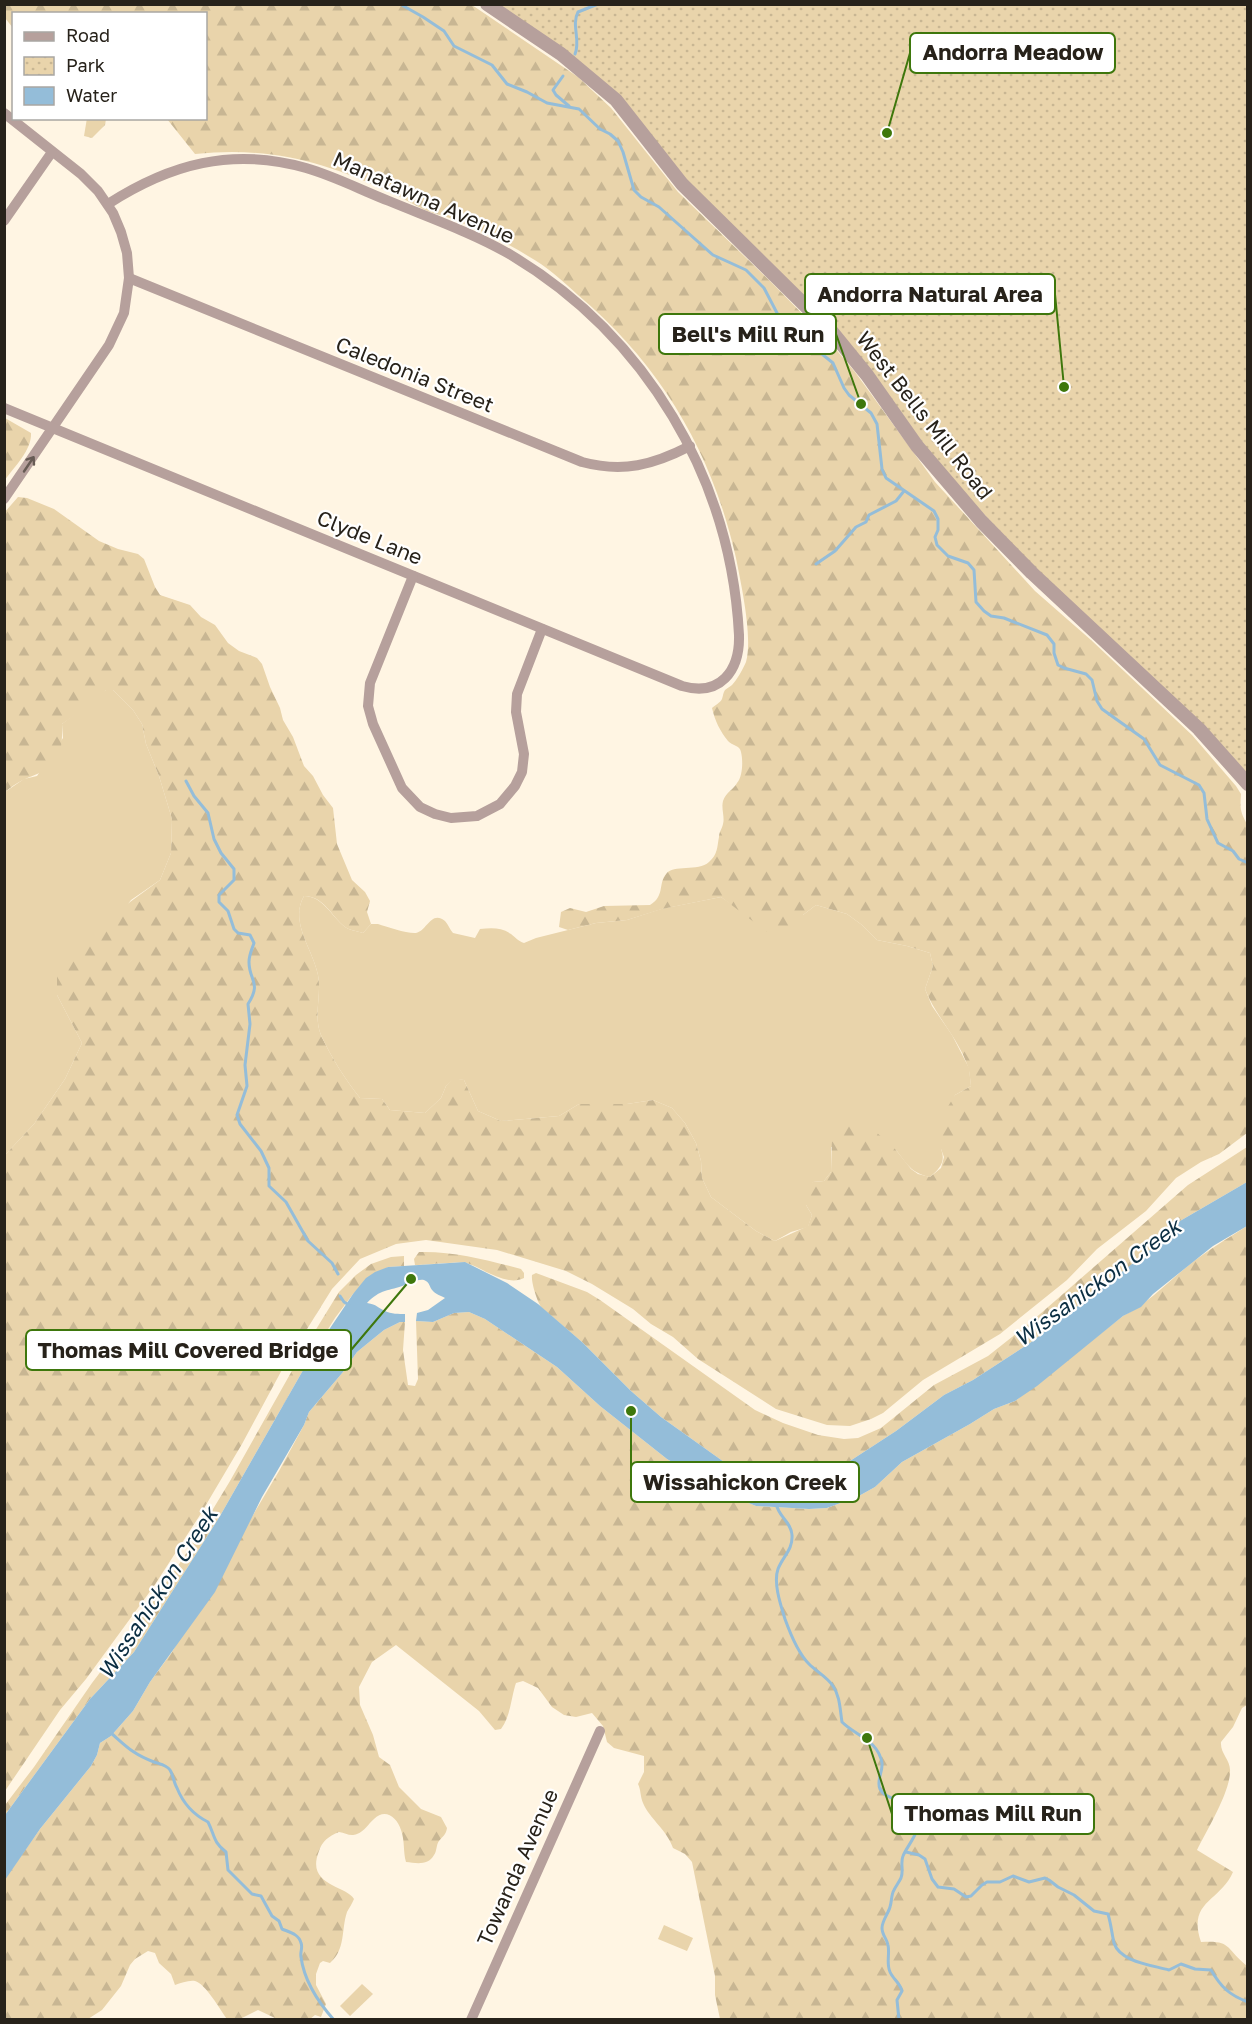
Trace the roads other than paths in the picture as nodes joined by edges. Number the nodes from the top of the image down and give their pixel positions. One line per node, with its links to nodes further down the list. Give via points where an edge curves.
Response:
1 (487, 4): 14 (street, West Bells Mill Road, via 561,54 616,100 682,184 832,332 917,446 981,521 1199,729)
2 (13, 120): 3 (street)
3 (52, 152): 4 (street, via 90,181); 5 (street)
4 (108, 204): 6 (street, via 125,243); 9 (street, Manatawna Avenue, via 138,185 178,168 251,159 318,172 426,216 508,254 581,306 642,370)
5 (4, 221)
6 (129, 279): 8 (street, via 115,334); 9 (street, Caledonia Street, via 582,462 638,466)
7 (4, 408): 8 (street, Clyde Lane)
8 (52, 429): 10 (street, one-way to 8); 11 (street, Clyde Lane)
9 (690, 446): 13 (street, Manatawna Avenue, via 718,515 736,599 738,656 734,668)
10 (4, 499)
11 (413, 576): 12 (street, Clyde Lane); 12 (street, via 370,683 368,699 370,716 399,782 413,801 428,811 443,817 477,816 506,798 515,786 522,772 524,746 516,712 517,694)
12 (542, 629): 13 (street, Clyde Lane, via 690,689 704,689)
13 (722, 681)
14 (1248, 784)
15 (600, 1731): 16 (street, Towanda Avenue)
16 (471, 2019)

